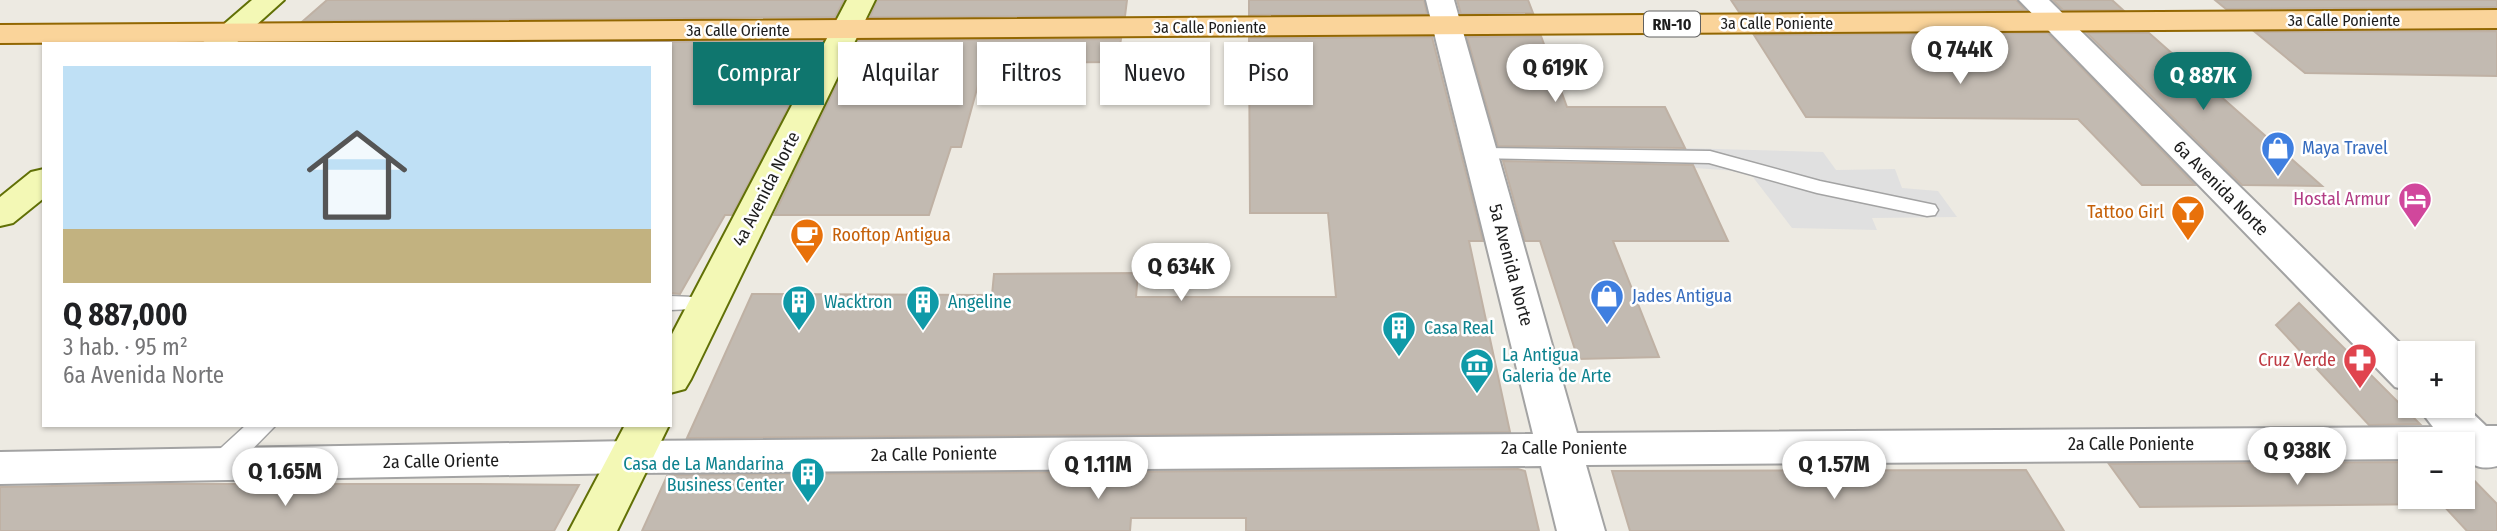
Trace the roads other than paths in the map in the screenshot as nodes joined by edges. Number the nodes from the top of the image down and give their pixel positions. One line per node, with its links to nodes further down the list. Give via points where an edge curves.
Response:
1 (271, 0): 7 (street)
2 (2044, 11): 3 (main road, 3a Calle Poniente / RN-10); 5 (main road, 3a Calle Poniente / RN-10); 14 (street, 6a Avenida Norte)
3 (1443, 13): 4 (main road, 3a Calle Poniente / RN-10); 8 (street, 5a Avenida Norte)
4 (854, 15): 7 (main road, 3a Calle Oriente / RN-10); 13 (street, 4a Avenida Norte)
5 (2497, 19)
6 (0, 34): 7 (main road, 3a Calle Oriente / RN-10)
7 (223, 38)
8 (1481, 154): 10 (lane, via 1710,157 1817,187); 19 (street, 5a Avenida Norte)
9 (42, 182): 11 (street)
10 (1927, 210)
11 (0, 215)
12 (672, 303): 13 (lane)
13 (708, 303): 15 (street, 4a Avenida Norte)
14 (2398, 365)
15 (672, 375)
16 (2453, 418): 20 (street)
17 (261, 427): 21 (lane)
18 (639, 441): 19 (street, 2a Calle Poniente); 21 (street, 2a Calle Oriente); 23 (street)
19 (1559, 448): 20 (street, 2a Calle Poniente); 24 (street, 5a Avenida Norte)
20 (2490, 449)
21 (219, 465): 22 (street, 2a Calle Oriente)
22 (0, 468)
23 (593, 531)
24 (1581, 531)

